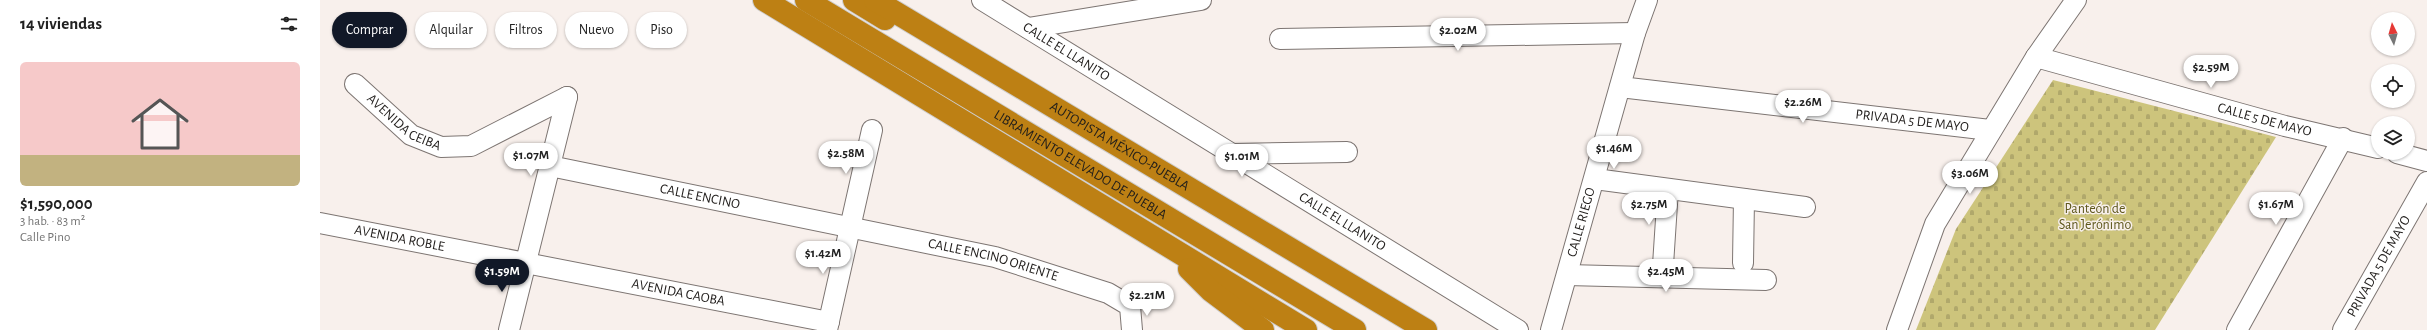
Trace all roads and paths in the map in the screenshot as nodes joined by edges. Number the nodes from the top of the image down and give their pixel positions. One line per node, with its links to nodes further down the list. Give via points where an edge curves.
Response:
1 (764, 0): 31 (highway)
2 (806, 0): 42 (highway, LIBRAMIENTO ELEVADO DE PUEBLA)
3 (854, 0): 43 (highway, LIBRAMIENTO ELEVADO DE PUEBLA)
4 (875, 0): 44 (highway, AUTOPISTA MÉXICO-PUEBLA)
5 (982, 0): 9 (street, CALLE EL LLANITO)
6 (1201, 0): 9 (street)
7 (1647, 0): 10 (street, CALLE RIEGO)
8 (2076, 0): 12 (street)
9 (1028, 28): 20 (street, CALLE EL LLANITO)
10 (1635, 33): 11 (street); 14 (street, CALLE RIEGO)
11 (1280, 39)
12 (2036, 57): 16 (street); 17 (street, CALLE 5 DE MAYO, via 2285,126)
13 (356, 84): 23 (street, AVENIDA CEIBA, via 411,135 441,147 471,146 567,97)
14 (1620, 86): 16 (street, PRIVADA 5 DE MAYO); 24 (street, CALLE RIEGO)
15 (872, 130): 30 (street)
16 (1990, 130): 47 (street, via 1935,224)
17 (2344, 138): 18 (street, CALLE 5 DE MAYO); 48 (street)
18 (2371, 146)
19 (1347, 152): 20 (street)
20 (1232, 154): 45 (street, CALLE EL LLANITO)
21 (2415, 158): 22 (street)
22 (2427, 161)
23 (550, 166): 30 (street, CALLE ENCINO); 33 (street)
24 (1595, 179): 26 (street); 35 (street, CALLE RIEGO)
25 (2427, 182): 49 (street, PRIVADA 5 DE MAYO)
26 (1668, 189): 27 (street); 34 (street)
27 (1744, 199): 28 (street); 32 (street)
28 (1805, 207)
29 (320, 223): 33 (street, AVENIDA ROBLE)
30 (850, 227): 37 (street); 39 (street, CALLE ENCINO ORIENTE, via 995,257 1108,293 1130,306)
31 (1162, 243): 40 (highway, via 1211,291); 41 (highway)
32 (1742, 263)
33 (526, 265): 37 (street, AVENIDA CAOBA); 38 (street)
34 (1663, 265)
35 (1567, 275): 36 (street); 46 (street, CALLE RIEGO)
36 (1766, 280)
37 (828, 326)
38 (509, 330)
39 (1132, 330)
40 (1263, 330)
41 (1306, 330)
42 (1355, 330)
43 (1402, 330)
44 (1426, 330)
45 (1518, 330)
46 (1551, 330)
47 (1897, 330)
48 (2237, 330)
49 (2344, 330)

